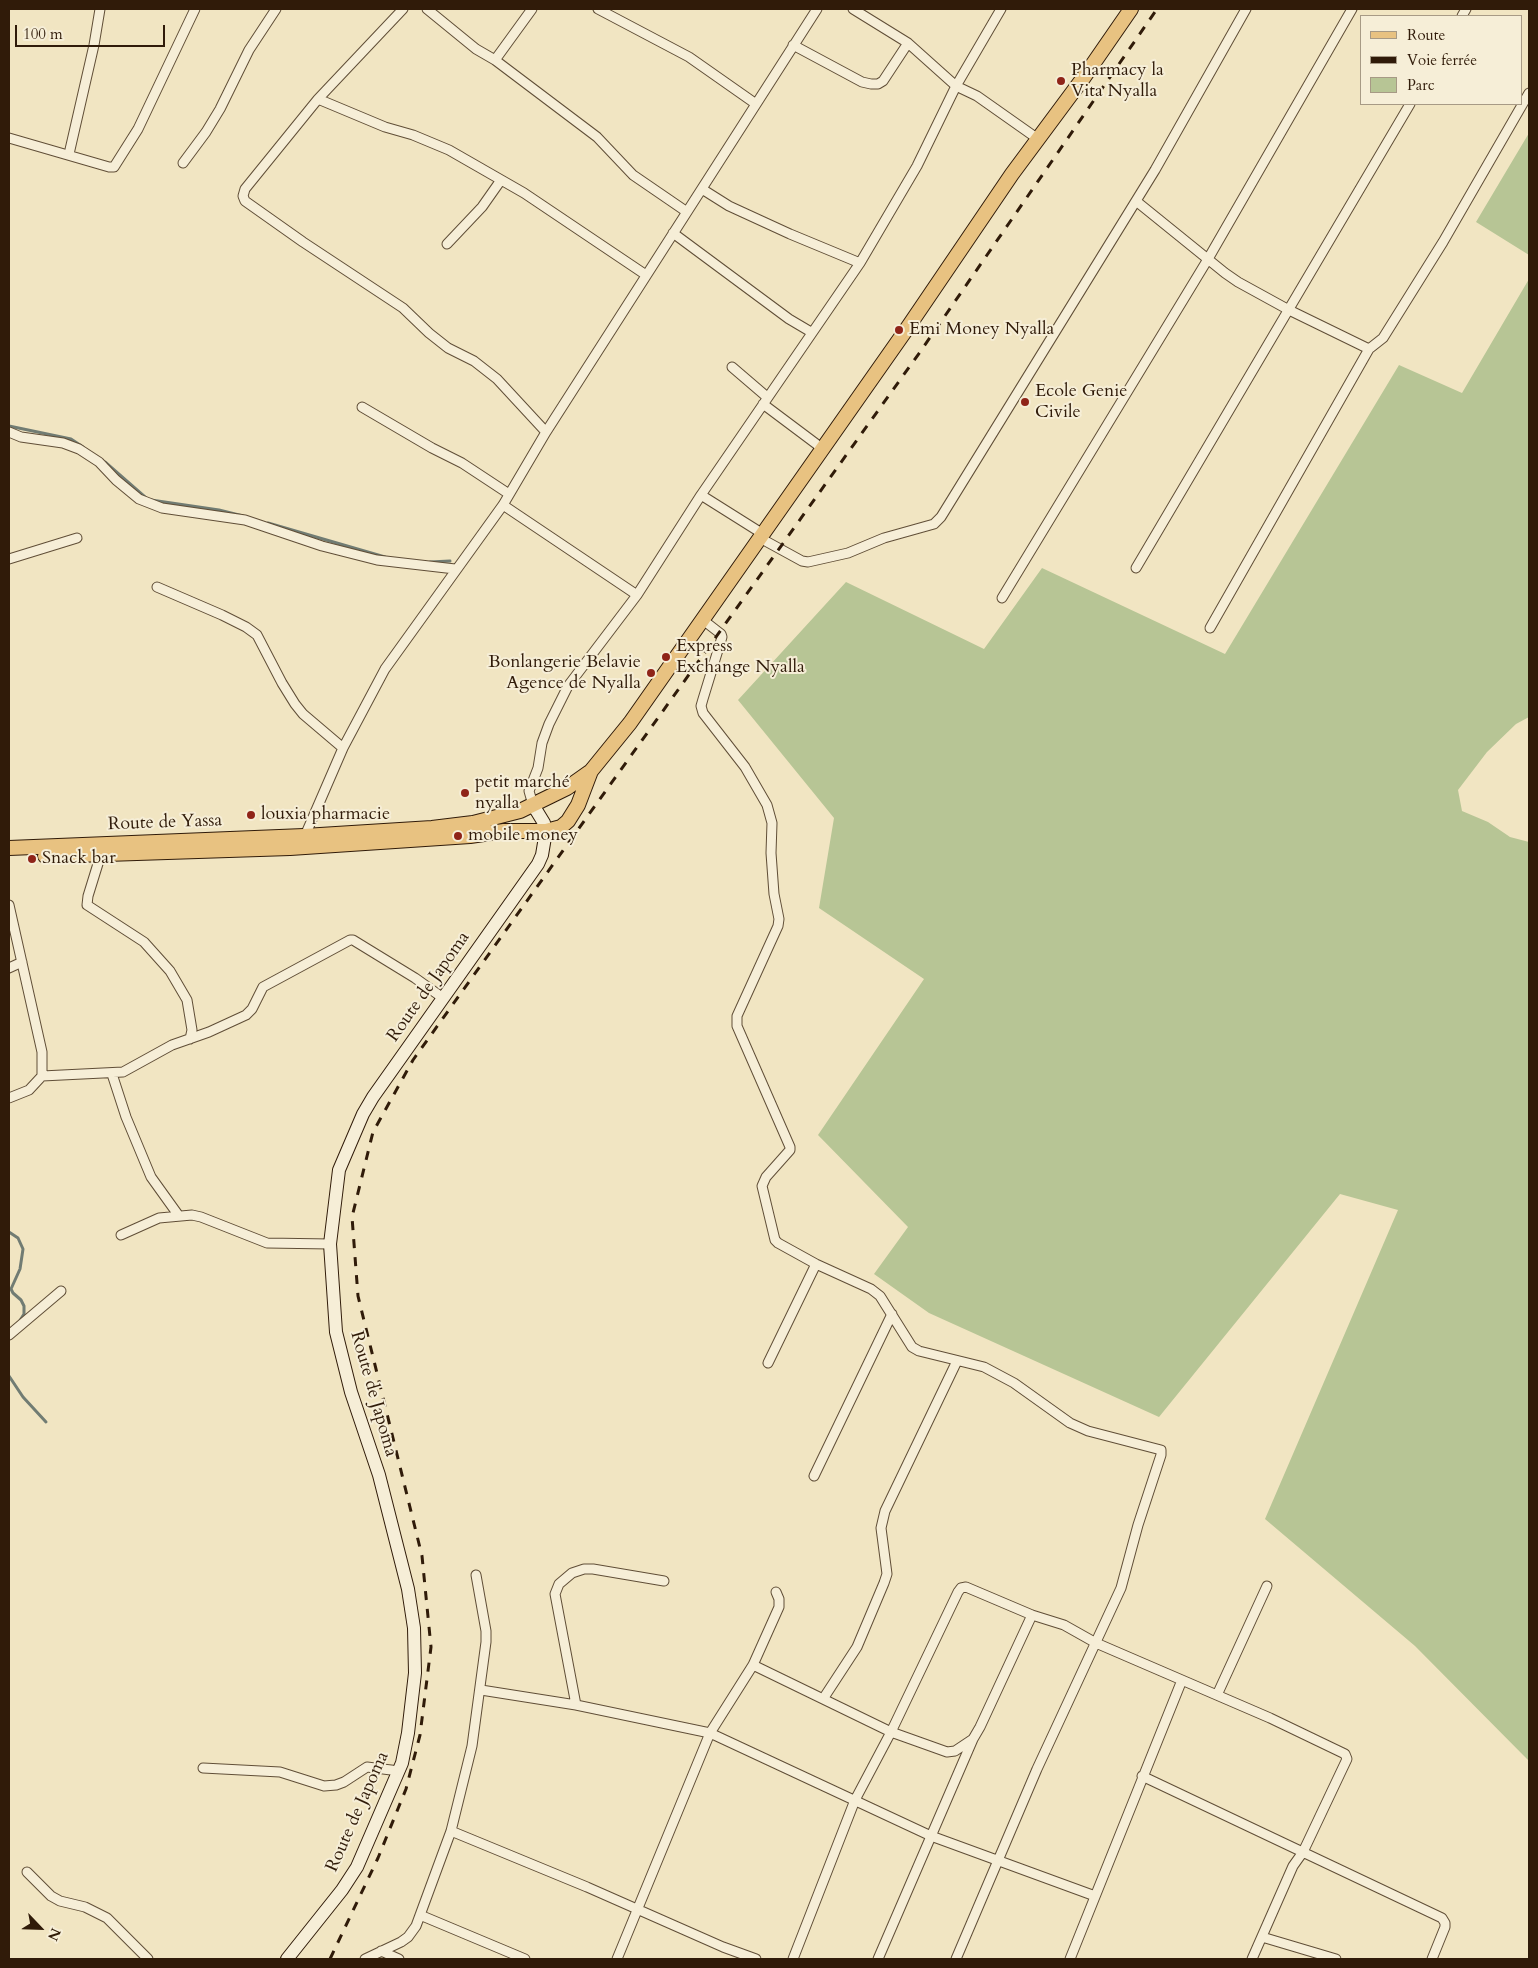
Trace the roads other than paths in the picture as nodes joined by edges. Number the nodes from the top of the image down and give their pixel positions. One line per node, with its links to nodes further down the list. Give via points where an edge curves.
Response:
1 (100, 9): 24 (street)
2 (195, 9): 24 (street, via 138,128 114,167)
3 (276, 9): 25 (street, via 249,50 220,109)
4 (403, 9): 18 (street)
5 (427, 9): 16 (street, via 476,49)
6 (532, 9): 16 (street)
7 (598, 9): 19 (street, via 689,57)
8 (817, 9): 15 (street)
9 (852, 9): 14 (street)
10 (1001, 9): 17 (street)
11 (1132, 9): 23 (main road)
12 (1246, 9): 28 (street)
13 (1352, 9): 32 (street)
14 (908, 43): 15 (street, via 883,81 872,84 862,82); 17 (street)
15 (793, 45): 19 (street)
16 (495, 60): 29 (street, via 597,137 633,175)
17 (956, 86): 23 (street, via 977,96); 33 (street, via 917,166)
18 (318, 99): 26 (street, via 449,150); 42 (street, via 245,189 245,201 403,308 448,348 474,361 508,390)
19 (756, 104): 27 (street)
20 (1409, 105): 35 (street)
21 (1522, 105): 37 (street, via 1444,242 1383,338)
22 (9, 138): 24 (street)
23 (1038, 139): 43 (main road)
24 (69, 154)
25 (184, 163)
26 (501, 180): 31 (street, via 482,207); 34 (street)
27 (702, 189): 29 (street); 33 (street, via 729,206)
28 (1136, 201): 32 (street); 47 (street, via 934,524 884,538 848,553 808,562)
29 (687, 212): 30 (street)
30 (673, 233): 34 (street); 36 (street)
31 (447, 244)
32 (1208, 259): 35 (street, via 1238,282); 54 (street)
33 (860, 262): 36 (street)
34 (646, 275): 42 (street)
35 (1288, 310): 37 (street); 50 (street)
36 (811, 332): 39 (street)
37 (1369, 349): 56 (street)
38 (732, 367): 39 (street)
39 (765, 400): 43 (street); 45 (street)
40 (362, 408): 44 (street, via 462,463)
41 (9, 432): 51 (street, via 79,448 140,499 162,508 245,520 322,546 377,560)
42 (546, 432): 44 (street)
43 (823, 449): 47 (main road)
44 (509, 494): 46 (street)
45 (701, 495): 47 (street); 53 (street)
46 (503, 505): 51 (street); 53 (street)
47 (762, 536): 55 (main road)
48 (77, 538): 49 (street)
49 (9, 559)
50 (1136, 568)
51 (455, 569): 57 (street, via 386,669)
52 (157, 587): 57 (street, via 230,619 257,635 295,704)
53 (637, 595): 59 (street, via 568,686 549,724 529,791)
54 (1002, 598)
55 (703, 620): 58 (main road, via 630,724); 77 (street, via 722,637 703,699 703,713 745,768 767,805 772,823 774,894 780,919 737,1016 740,1034 790,1147 762,1186 775,1240)
56 (1210, 628)
57 (343, 748): 62 (street)
58 (591, 771): 59 (main road); 61 (main road, via 568,821 561,827)
59 (534, 805): 60 (main road); 61 (street)
60 (472, 830): 61 (main road); 62 (main road, Route de Yassa)
61 (546, 831): 69 (street, Route de Japoma, via 538,864)
62 (304, 842): 63 (main road, Route de Yassa); 64 (main road, Route de Yassa)
63 (9, 848)
64 (101, 854): 65 (main road, Route de Yassa); 70 (street, via 87,905 144,942 170,971 187,1000 192,1030)
65 (9, 857)
66 (9, 905): 67 (street)
67 (22, 962): 68 (street); 72 (street, via 42,1052)
68 (9, 968)
69 (443, 998): 70 (street, via 350,940 263,987 246,1015); 76 (street, Route de Japoma, via 373,1097 360,1121 339,1170)
70 (190, 1039): 71 (street, via 123,1072)
71 (112, 1074): 72 (street); 74 (street, via 151,1177)
72 (42, 1076): 73 (street, via 29,1090)
73 (9, 1098)
74 (179, 1216): 75 (street, via 159,1218); 76 (street, via 201,1217 267,1242)
75 (121, 1236)
76 (330, 1244): 100 (street, Route de Japoma, via 339,1351 378,1475 408,1589 414,1628 415,1673 408,1733)
77 (816, 1264): 79 (street, via 871,1289); 82 (street)
78 (61, 1291): 80 (street)
79 (892, 1314): 81 (street, via 912,1347 929,1355); 83 (street)
80 (9, 1335)
81 (957, 1361): 89 (street, via 993,1371 1048,1406 1062,1419 1079,1427 1161,1450 1121,1588); 94 (street, via 885,1511 881,1528 887,1574 884,1583 857,1647)
82 (768, 1363)
83 (814, 1476)
84 (476, 1575): 92 (street, via 486,1630)
85 (664, 1581): 95 (street, via 584,1569 559,1584 555,1594)
86 (1267, 1586): 93 (street)
87 (776, 1592): 90 (street, via 779,1607)
88 (1032, 1615): 89 (street, via 1064,1625); 96 (street, via 966,1587 961,1588); 98 (street)
89 (1096, 1642): 91 (street); 106 (street)
90 (753, 1666): 94 (street); 97 (street)
91 (1182, 1680): 93 (street); 101 (street)
92 (481, 1690): 95 (street); 103 (street, via 470,1758)
93 (1217, 1695): 105 (street, via 1345,1754 1347,1759)
94 (823, 1699): 96 (street)
95 (576, 1705): 97 (street)
96 (891, 1732): 98 (street, via 947,1752 955,1751); 102 (street)
97 (710, 1733): 102 (street); 109 (street)
98 (973, 1739): 104 (street)
99 (203, 1768): 100 (street, via 280,1772 324,1786 344,1782 367,1767)
100 (399, 1771): 114 (street, Route de Japoma, via 358,1866)
101 (1142, 1776): 105 (street); 108 (street)
102 (855, 1800): 104 (street); 120 (street)
103 (451, 1831): 109 (street); 110 (street)
104 (931, 1836): 106 (street); 121 (street)
105 (1303, 1852): 111 (street, via 1293,1866); 126 (street, via 1442,1918 1445,1927)
106 (998, 1861): 108 (street); 122 (street)
107 (28, 1872): 113 (street, via 51,1896 107,1918)
108 (1095, 1896): 123 (street)
109 (638, 1910): 118 (street); 119 (street)
110 (420, 1915): 112 (street, via 408,1937); 117 (street)
111 (1262, 1937): 124 (street); 125 (street)
112 (381, 1951): 115 (street); 116 (street)
113 (148, 1959)
114 (287, 1959)
115 (365, 1959)
116 (399, 1959)
117 (525, 1959)
118 (616, 1959)
119 (756, 1959)
120 (793, 1959)
121 (878, 1959)
122 (956, 1959)
123 (1070, 1959)
124 (1252, 1959)
125 (1336, 1959)
126 (1432, 1959)

